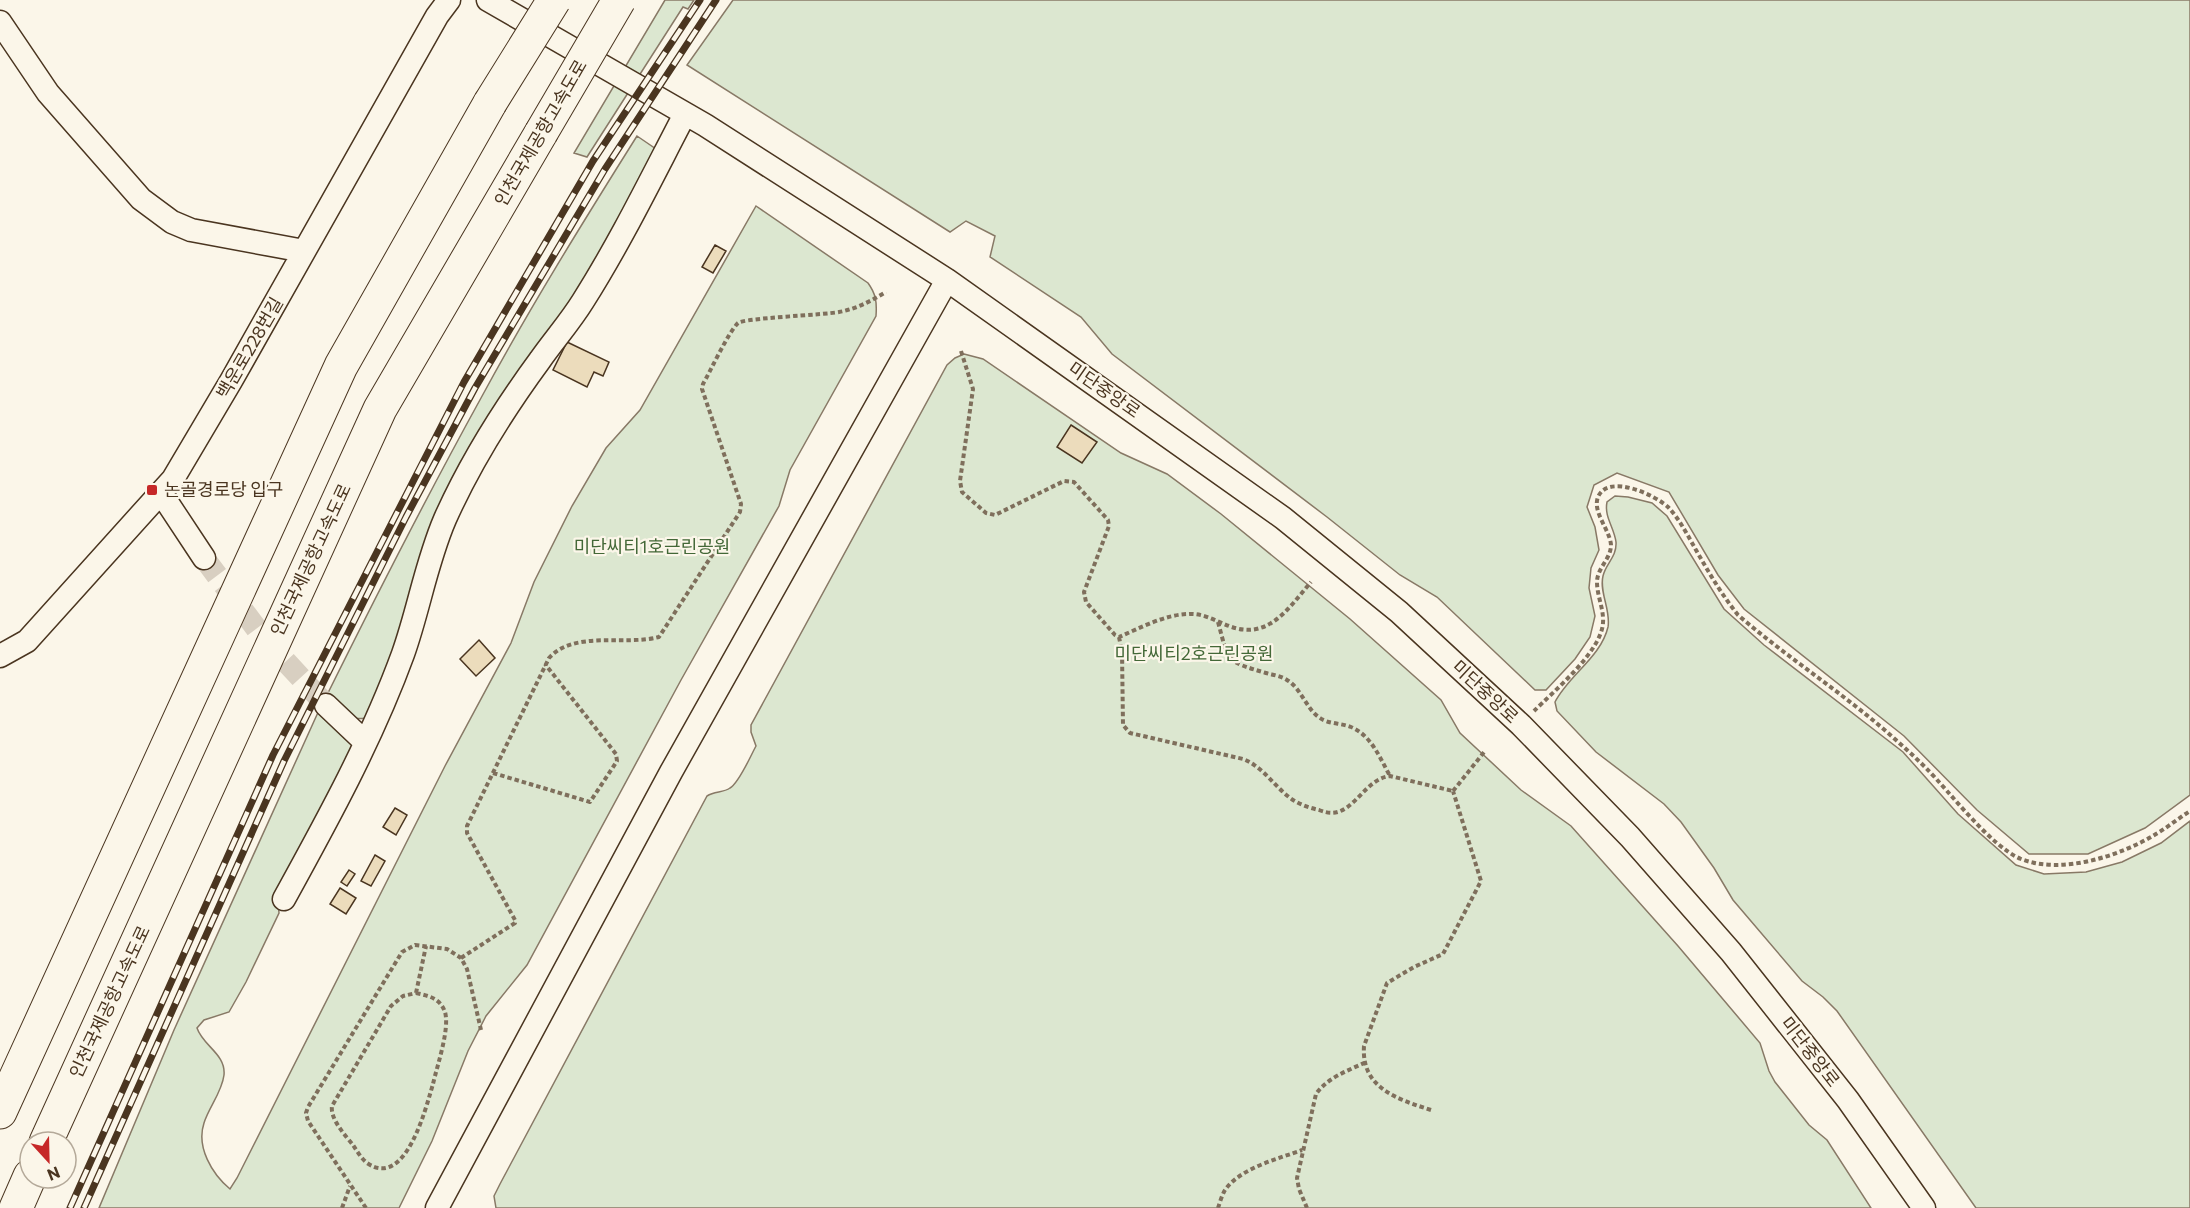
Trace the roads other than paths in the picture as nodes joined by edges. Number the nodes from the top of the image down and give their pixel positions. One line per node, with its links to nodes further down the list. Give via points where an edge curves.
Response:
1 (449, 0): 7 (street, 백운로228번길)
2 (488, 0): 6 (street, 미단중앙로)
3 (554, 0): 15 (highway, bridge, via 490,103 341,366)
4 (619, 0): 16 (highway, 인천국제공항고속도로, bridge, via 380,409)
5 (0, 22): 7 (street, via 48,93 141,199 172,222 191,230)
6 (685, 114): 8 (street, 미단중앙로); 13 (street, via 610,256 496,425 444,520 403,653)
7 (304, 251): 9 (street, 백운로228번길, via 231,381)
8 (947, 280): 19 (street, via 671,772); 20 (street, 미단중앙로, via 1283,518 1399,612 1521,725 1630,837 1731,952 1848,1100)
9 (161, 494): 10 (street); 11 (street, 백운로228번길, via 27,641)
10 (204, 558)
11 (0, 656)
12 (326, 705): 13 (street)
13 (365, 742): 14 (street)
14 (284, 899)
15 (0, 1113)
16 (51, 1130)
17 (24, 1190): 18 (highway)
18 (16, 1208)
19 (437, 1208)
20 (1924, 1208)

